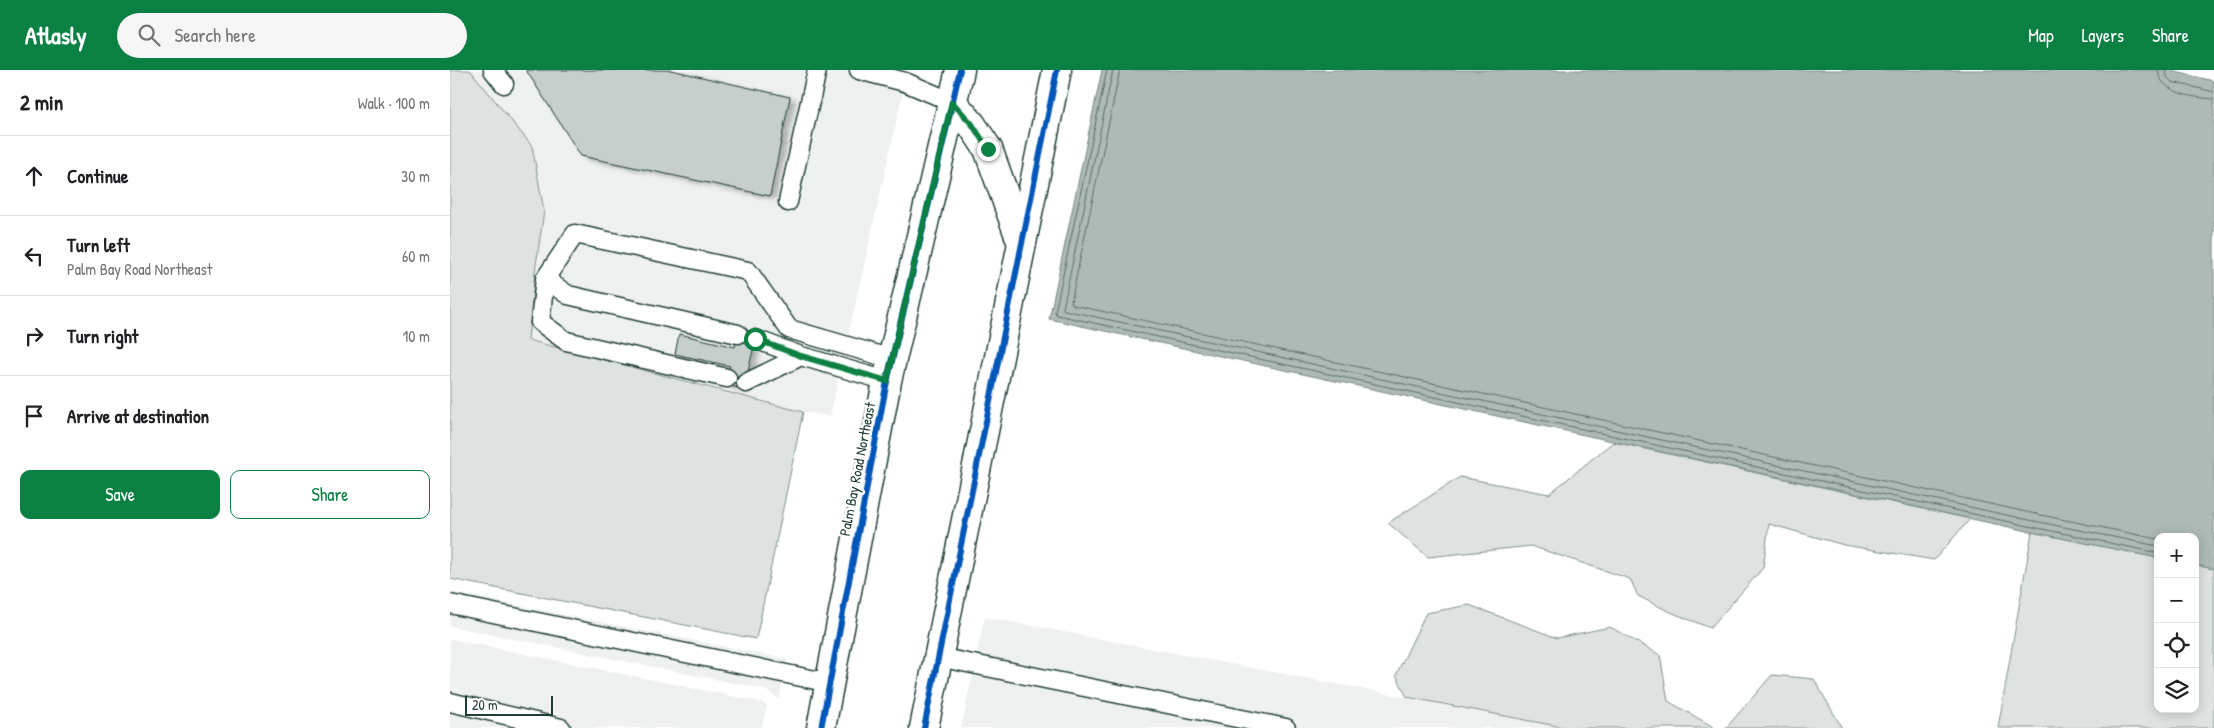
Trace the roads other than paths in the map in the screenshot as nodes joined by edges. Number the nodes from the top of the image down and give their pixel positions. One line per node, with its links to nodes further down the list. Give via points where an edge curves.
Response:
1 (817, 70): 6 (lane)
2 (859, 70): 5 (lane, via 905,82)
3 (960, 70): 5 (main road, Palm Bay Road Northeast)
4 (1057, 70): 7 (main road)
5 (952, 102): 7 (main road, via 988,149); 12 (main road, Palm Bay Road Northeast)
6 (788, 202)
7 (1022, 241): 16 (main road)
8 (545, 279): 9 (lane, via 568,295); 12 (lane, via 575,234 748,271 789,329); 13 (lane, via 540,322 566,341)
9 (738, 334)
10 (755, 339): 11 (lane)
11 (801, 356): 12 (lane); 14 (lane)
12 (890, 370): 17 (main road, Palm Bay Road Northeast)
13 (727, 378)
14 (746, 383)
15 (450, 604): 17 (lane)
16 (938, 658): 21 (main road); 22 (lane)
17 (830, 683): 20 (main road, Palm Bay Road Northeast)
18 (450, 702): 19 (lane)
19 (561, 728)
20 (821, 728)
21 (924, 728)
22 (1286, 728)

